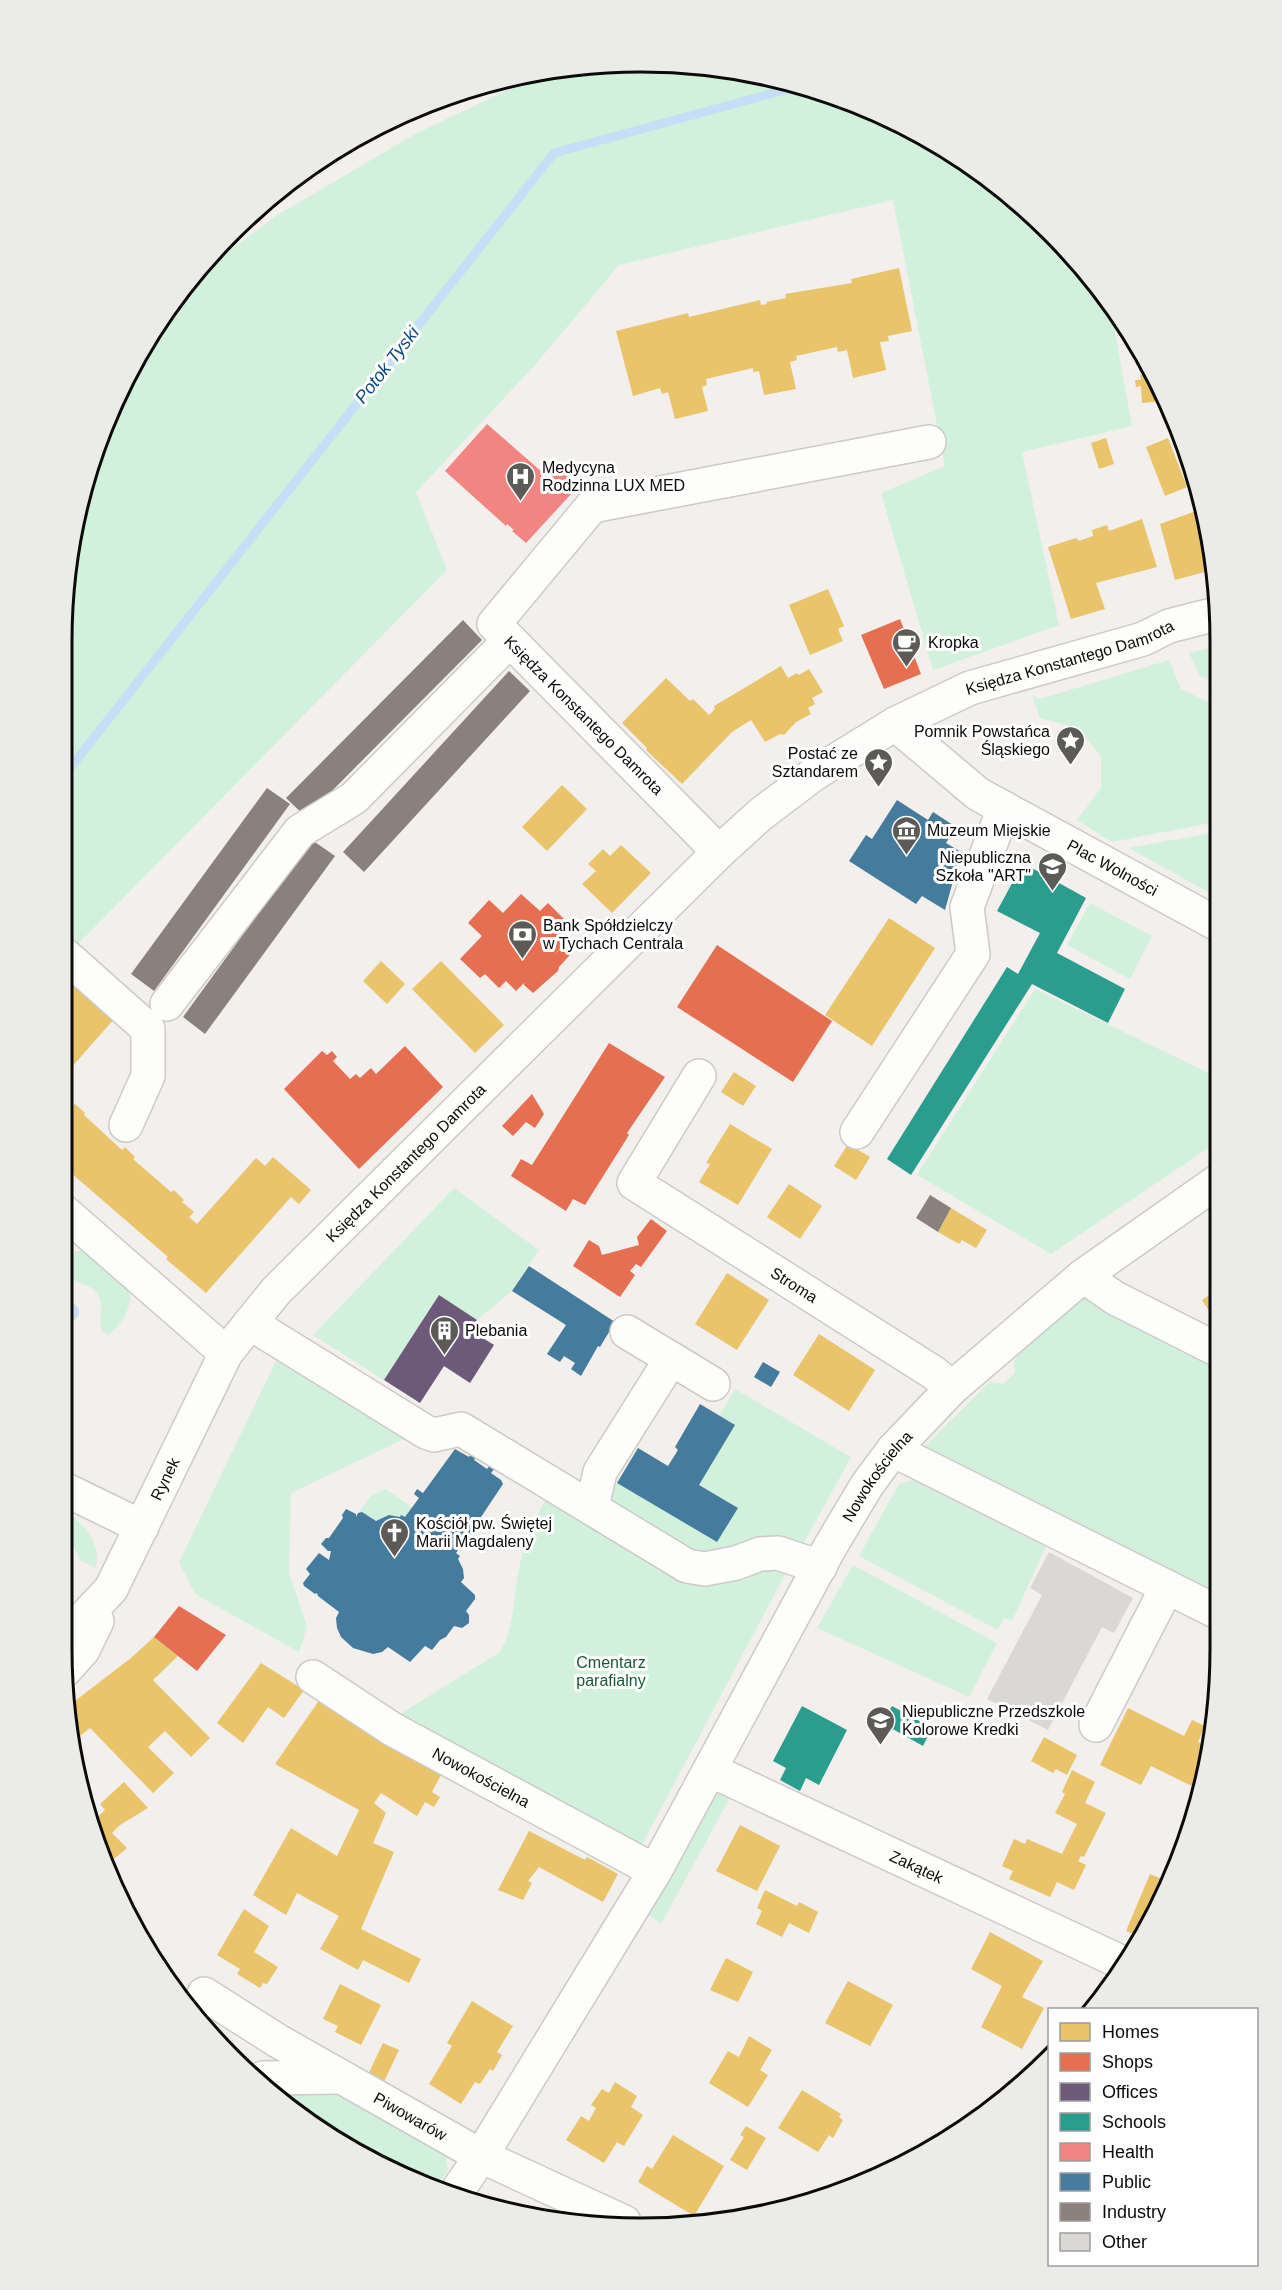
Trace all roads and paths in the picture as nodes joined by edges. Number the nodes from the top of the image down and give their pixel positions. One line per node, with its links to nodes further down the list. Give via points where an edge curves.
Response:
1 (929, 442): 3 (street, Księdza Konstantego Damrota, via 592,506 494,624)
2 (1209, 616): 4 (street, Księdza Konstantego Damrota, via 1169,626 1143,639 970,688)
3 (510, 640): 6 (street, Księdza Konstantego Damrota); 9 (street, via 354,798 300,831)
4 (894, 724): 5 (street, Plac Wolności, via 978,794); 6 (street, Księdza Konstantego Damrota, via 814,774)
5 (1004, 808): 7 (street, Plac Wolności); 12 (street, via 967,907 973,954)
6 (719, 852): 16 (street, Księdza Konstantego Damrota, via 276,1291)
7 (1210, 920)
8 (72, 961): 11 (street, via 147,1029 148,1076)
9 (167, 1004)
10 (699, 1076): 22 (street, Stroma, via 634,1183)
11 (126, 1125)
12 (857, 1132)
13 (1210, 1187): 15 (street, Nowokościelna)
14 (72, 1219): 19 (street)
15 (1083, 1276): 18 (street, via 1115,1298); 22 (street, Nowokościelna)
16 (250, 1323): 19 (street, Księdza Konstantego Damrota); 25 (street, via 426,1432 434,1435 461,1429)
17 (627, 1332): 20 (street)
18 (1210, 1346)
19 (226, 1353): 26 (street, Rynek)
20 (671, 1359): 21 (street); 25 (street, via 600,1472)
21 (713, 1384)
22 (952, 1388): 23 (street, Nowokościelna)
23 (893, 1449): 27 (street, Nowokościelna, via 867,1485); 28 (street)
24 (72, 1493): 26 (street)
25 (591, 1507): 27 (street, via 687,1566 705,1569 778,1553)
26 (142, 1527): 29 (street, Rynek)
27 (820, 1567): 35 (street, Nowokościelna)
28 (1167, 1587): 30 (street); 34 (street)
29 (111, 1589): 31 (street); 32 (street, via 92,1636)
30 (1210, 1608)
31 (72, 1630)
32 (72, 1663)
33 (313, 1677): 36 (street, Nowokościelna, via 392,1729)
34 (1096, 1725)
35 (710, 1770): 36 (street, Nowokościelna); 37 (street, Zakątek)
36 (655, 1871): 41 (street, Nowokościelna)
37 (1117, 1960)
38 (204, 1994): 39 (street, Piwowarów)
39 (341, 2077): 40 (street); 41 (street, Piwowarów)
40 (267, 2078)
41 (481, 2156): 42 (street, Nowokościelna); 43 (street, Piwowarów)
42 (459, 2188)
43 (614, 2217)

